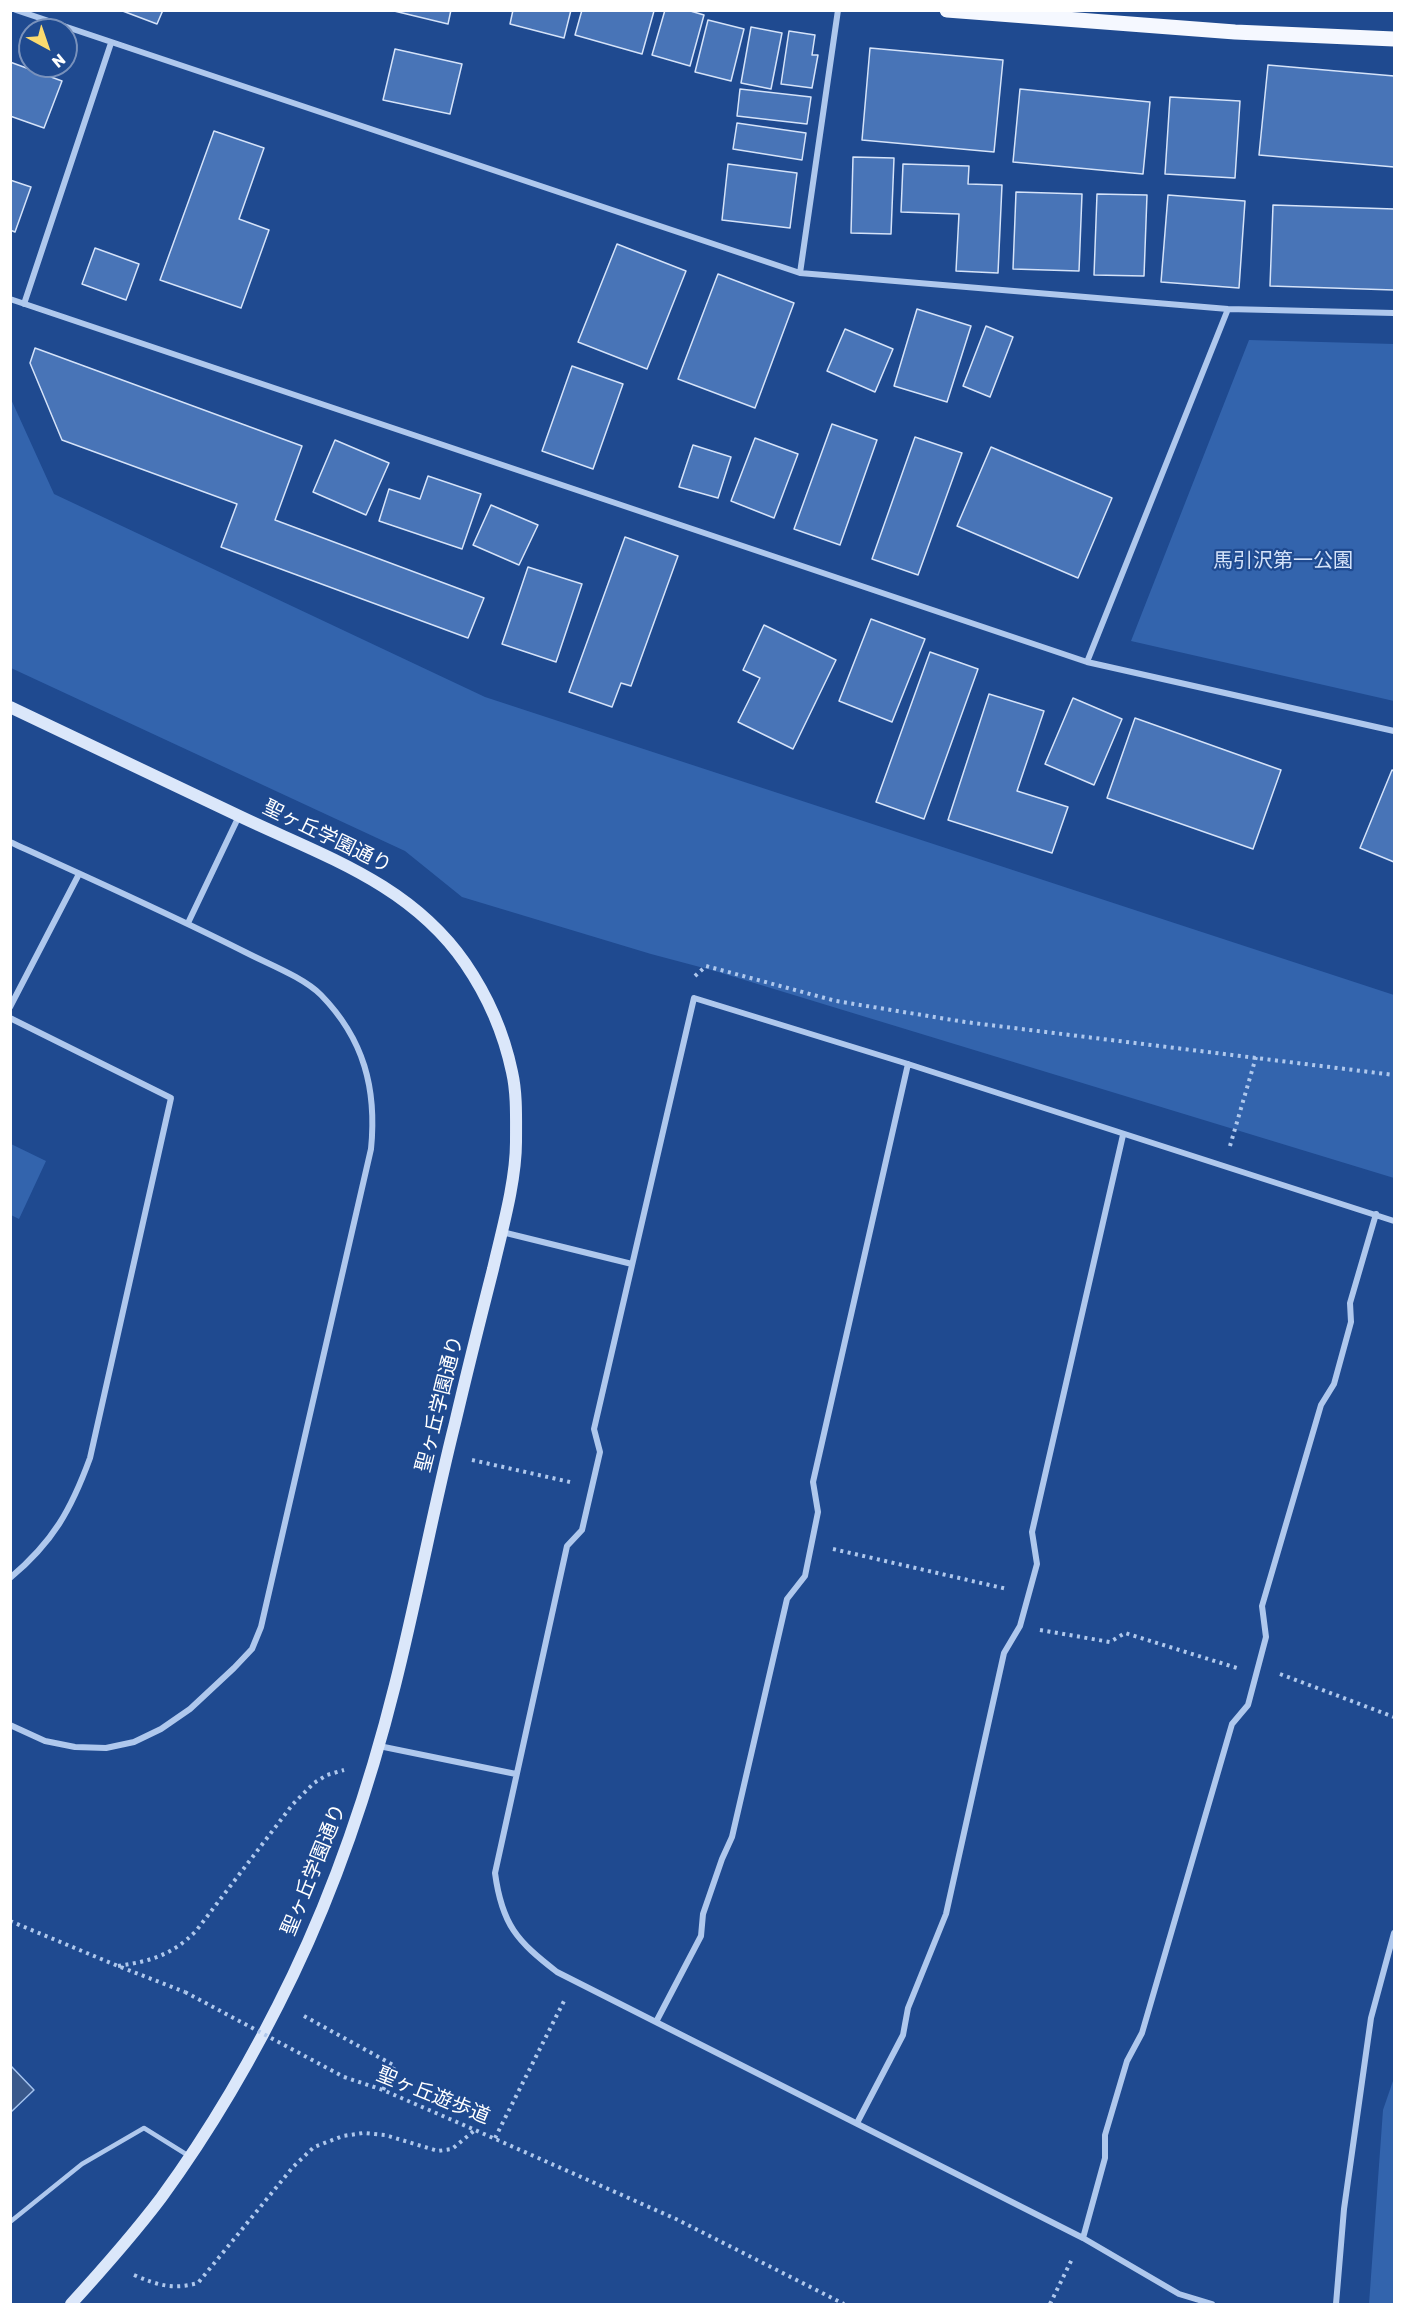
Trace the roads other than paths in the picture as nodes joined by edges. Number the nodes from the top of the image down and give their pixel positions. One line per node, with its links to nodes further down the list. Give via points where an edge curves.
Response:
1 (16, 10): 5 (street)
2 (838, 10): 6 (street)
3 (947, 10): 4 (main road, via 1234,32)
4 (1395, 39)
5 (111, 43): 6 (street); 8 (street)
6 (800, 273): 9 (street)
7 (10, 300): 8 (street)
8 (24, 304): 11 (street)
9 (1228, 309): 10 (street); 11 (street)
10 (1395, 313)
11 (1087, 662): 13 (street)
12 (10, 707): 14 (street, 聖ヶ丘学園通り)
13 (1395, 731)
14 (239, 816): 17 (street); 24 (street, 聖ヶ丘学園通り, via 397,894 447,939 466,965 494,1017 513,1075 516,1149)
15 (10, 842): 16 (street)
16 (79, 874): 17 (street); 18 (street)
17 (188, 923): 27 (street, via 294,977 318,992 336,1012 364,1064 372,1099 372,1149 261,1627 252,1649 190,1709 134,1743 106,1748 75,1747 45,1741)
18 (10, 1007)
19 (10, 1018): 26 (street, via 171,1098 90,1458 78,1490 43,1548)
20 (908, 1064): 21 (street); 25 (street, via 694,998); 31 (street, via 813,1482 818,1512 805,1576 787,1599 732,1837 703,1914 700,1936)
21 (1123, 1135): 22 (street); 32 (street, via 1032,1533 1036,1563 1020,1626 1004,1653 946,1914 908,2008 903,2035)
22 (1376, 1214): 23 (street); 35 (street, via 1350,1304 1351,1322 1334,1384 1321,1405 1262,1606 1266,1637 1248,1705 1232,1724 1142,2033 1127,2061 1105,2135 1105,2158)
23 (1395, 1221)
24 (502, 1232): 25 (street); 28 (street, 聖ヶ丘学園通り)
25 (632, 1264): 29 (street, via 594,1429 600,1452 582,1530 567,1546)
26 (10, 1578)
27 (10, 1725)
28 (379, 1746): 29 (street); 33 (street, 聖ヶ丘学園通り, via 355,1823 293,1975 250,2058)
29 (516, 1774): 31 (street, via 495,1873 506,1918 525,1947 557,1972)
30 (1395, 1933): 38 (street, via 1371,2018 1344,2209)
31 (656, 2022): 32 (street)
32 (857, 2123): 35 (street)
33 (189, 2156): 34 (lane, via 144,2128 82,2164); 36 (street, 聖ヶ丘学園通り, via 125,2244)
34 (10, 2222)
35 (1083, 2238): 37 (street, via 1179,2294)
36 (71, 2304)
37 (1212, 2304)
38 (1336, 2304)

